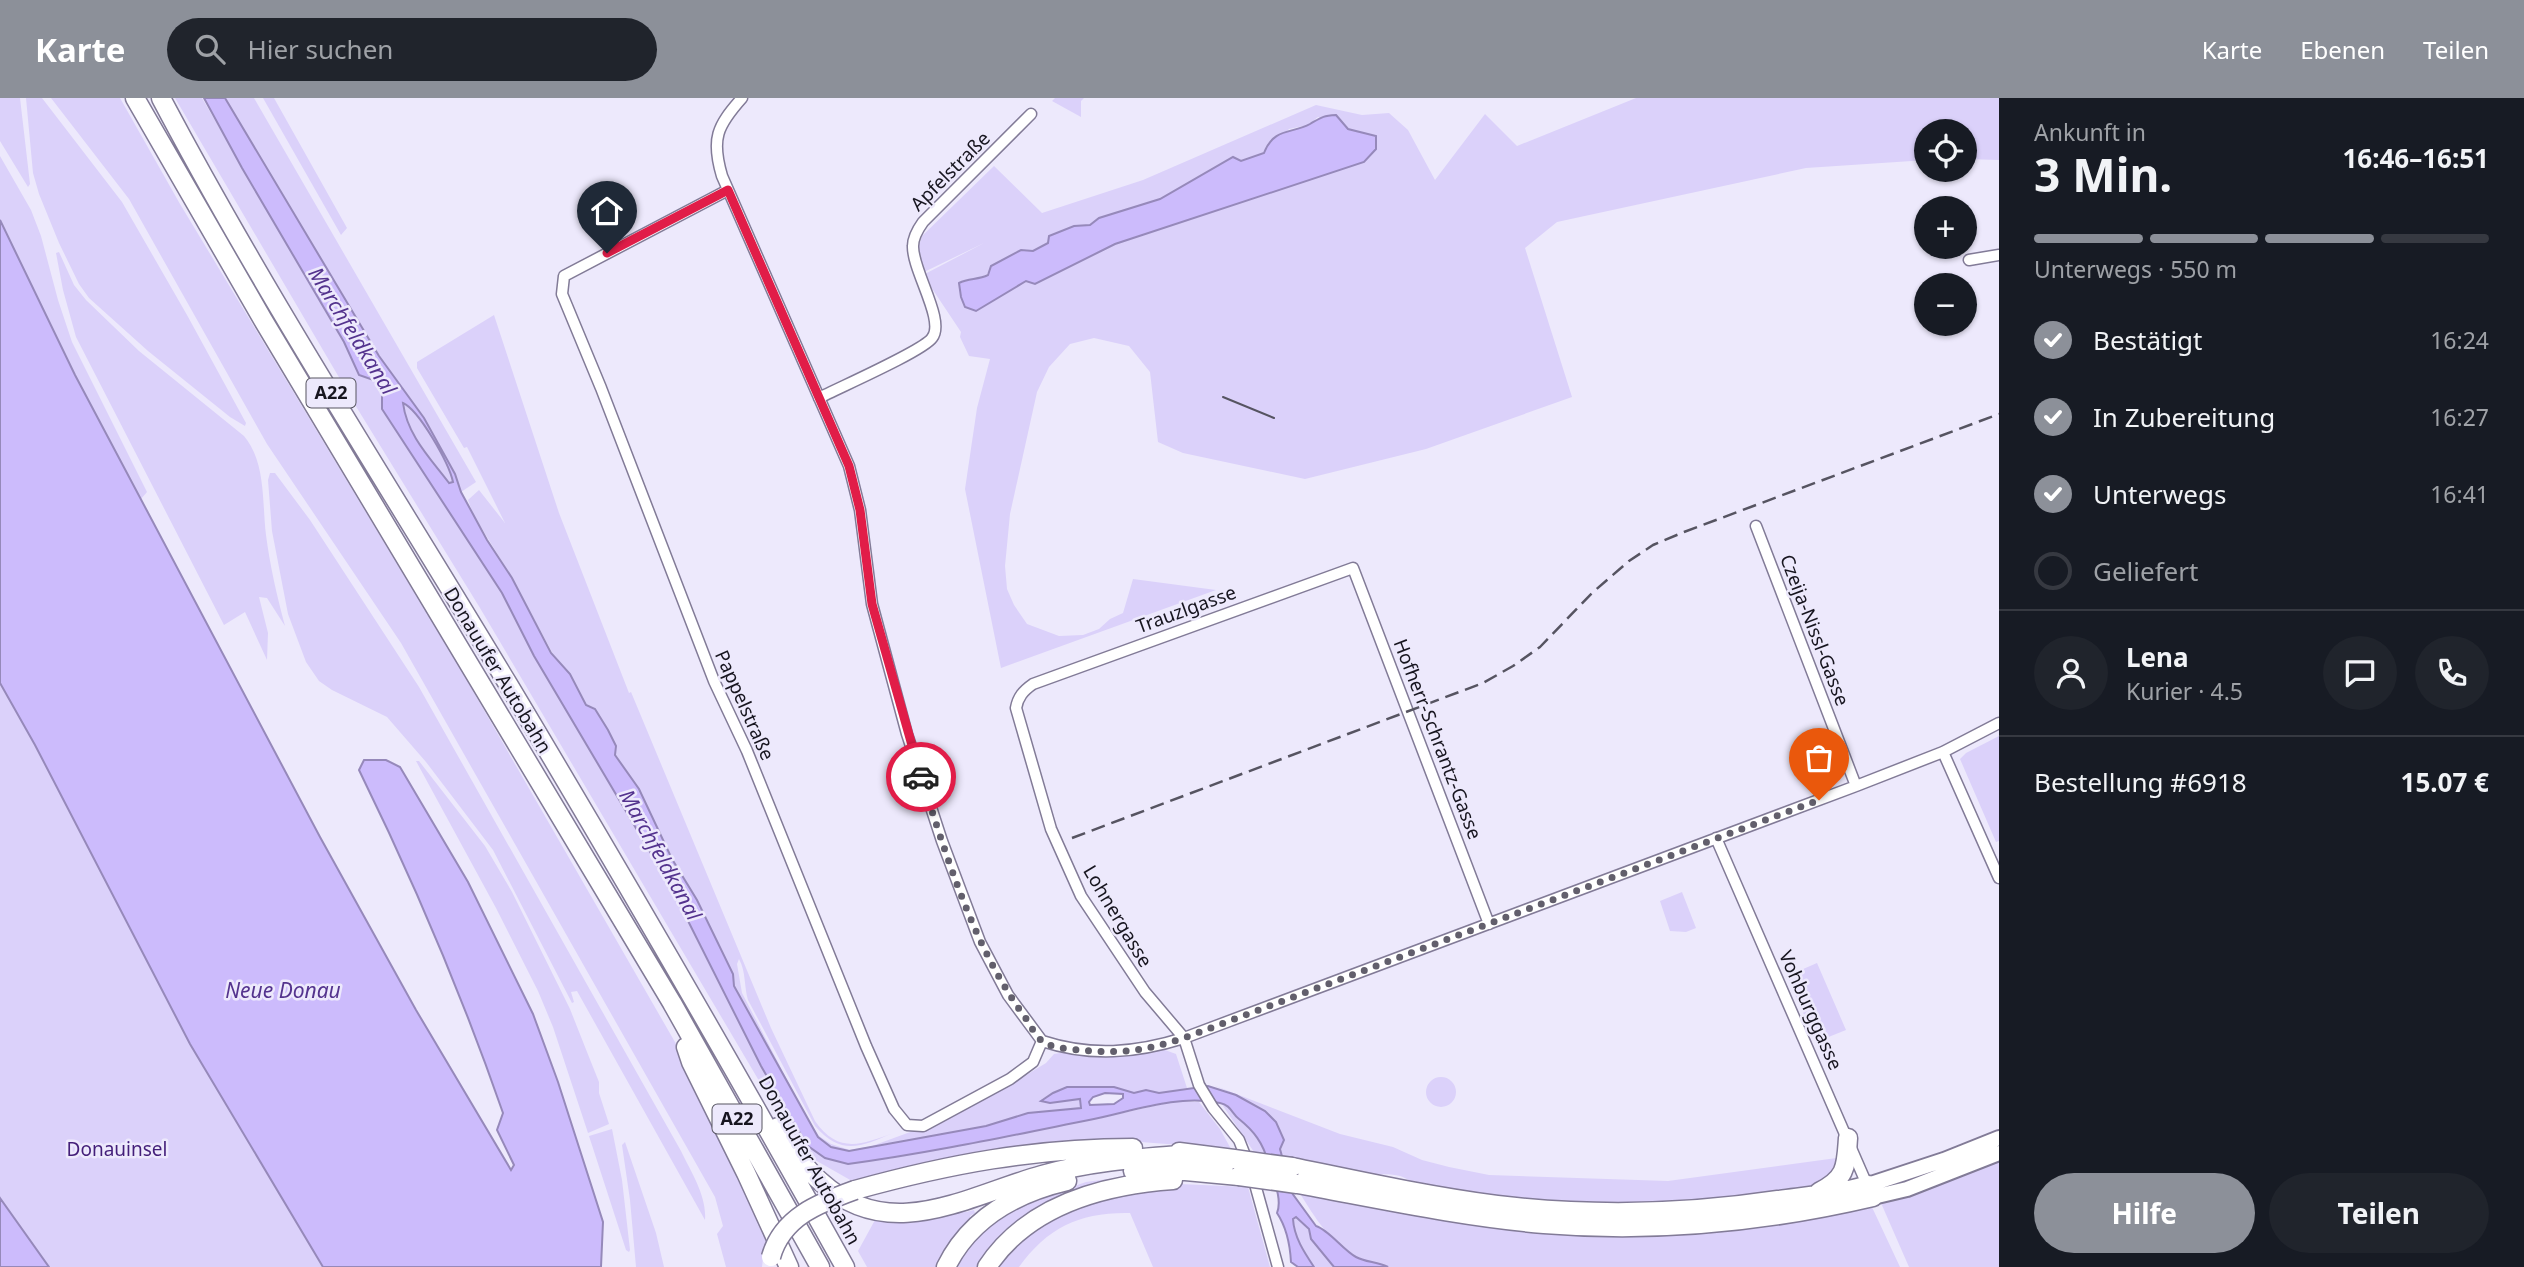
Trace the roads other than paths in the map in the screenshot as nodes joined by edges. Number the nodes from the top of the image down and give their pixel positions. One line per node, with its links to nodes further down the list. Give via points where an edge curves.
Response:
1 (135, 98): 18 (highway, Donauufer Autobahn / A22)
2 (161, 98): 21 (highway, Donauufer Autobahn / A22, via 280,308)
3 (742, 98): 5 (street, via 723,118 718,132 716,147)
4 (1031, 114): 8 (street, Apfelstraße, via 915,235 916,270 937,326 932,338)
5 (728, 190): 8 (street); 20 (street, Pappelstraße, via 564,276 562,294 714,681 894,1109 906,1125 923,1126 1010,1079 1033,1062)
6 (1999, 255): 7 (street)
7 (1969, 260)
8 (819, 398): 20 (street, via 849,466 860,510 872,604 942,841 980,942 1008,995)
9 (1756, 526): 14 (street, Czeija-Nissl-Gasse)
10 (1353, 568): 11 (street, Trauzlgasse); 17 (street, Hofherr-Schrantz-Gasse)
11 (1032, 684): 19 (street, Lohnergasse, via 1016,708 1051,829 1098,924)
12 (1999, 723): 13 (street)
13 (1943, 751): 14 (street); 16 (street)
14 (1856, 786): 15 (street)
15 (1716, 838): 17 (street); 22 (street, Vohburggasse)
16 (1999, 878)
17 (1489, 924): 19 (street)
18 (672, 1003): 31 (highway, via 691,1062); 32 (highway, Donauufer Autobahn / A22)
19 (1184, 1038): 20 (street, via 1116,1053 1063,1048); 36 (street, via 1199,1085 1239,1140)
20 (1042, 1041)
21 (736, 1072): 25 (highway, via 821,1183 849,1202 882,1213 925,1212 1040,1175 1091,1164); 33 (highway, Donauufer Autobahn / A22)
22 (1848, 1138): 28 (street, Vohburggasse); 29 (highway, via 1842,1176)
23 (1999, 1138): 28 (main road)
24 (1999, 1153): 28 (main road, via 1907,1189)
25 (1190, 1154): 27 (highway, bridge, via 1234,1158); 30 (highway, bridge, via 1074,1149 946,1166 817,1205 797,1216 777,1239)
26 (1216, 1174): 27 (highway, bridge); 34 (highway, via 1139,1170 1040,1188 980,1222); 35 (highway, via 1123,1186 1058,1206 1012,1236)
27 (1294, 1176): 28 (highway, via 1493,1218 1607,1227 1673,1226 1816,1209); 29 (highway, via 1560,1211 1690,1210)
28 (1870, 1191): 29 (highway)
29 (1813, 1195)
30 (770, 1262)
31 (789, 1267)
32 (820, 1267)
33 (845, 1267)
34 (946, 1267)
35 (987, 1267)
36 (1278, 1267)

